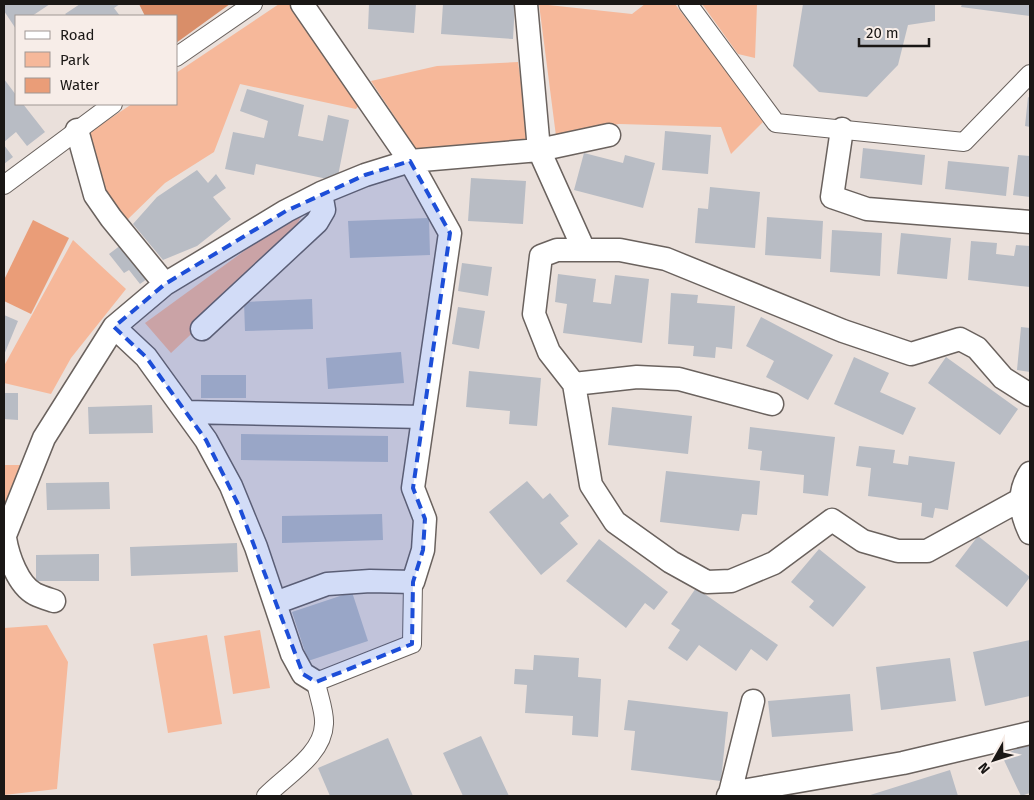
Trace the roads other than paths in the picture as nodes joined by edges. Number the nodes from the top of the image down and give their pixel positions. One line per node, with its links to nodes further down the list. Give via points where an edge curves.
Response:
1 (253, 4): 5 (street)
2 (302, 4): 12 (street)
3 (526, 4): 11 (street)
4 (688, 4): 9 (street, via 776,123)
5 (178, 56)
6 (1030, 74): 9 (street, via 964,142)
7 (112, 105): 8 (street)
8 (77, 130): 13 (street); 17 (street, via 95,195)
9 (842, 130): 15 (street, via 832,197 867,209)
10 (609, 135): 11 (street)
11 (539, 150): 12 (street); 16 (street)
12 (410, 161): 14 (street); 24 (street, via 450,233)
13 (4, 185)
14 (322, 193): 17 (street); 19 (street, via 324,210 317,222)
15 (1030, 222)
16 (584, 250): 20 (street, via 557,250 541,256 534,314 549,352); 21 (street, via 620,250 666,259 843,331 911,354 960,339 977,348 1003,378)
17 (165, 284): 18 (street)
18 (114, 327): 23 (street, via 146,358); 28 (street, via 44,438)
19 (202, 329)
20 (574, 384): 22 (street, via 637,377 679,379); 26 (street, via 591,486 603,507 616,522 670,562 708,582 732,581 774,563 832,520 863,541 898,551 927,551)
21 (1030, 395)
22 (772, 404)
23 (186, 412): 24 (street); 31 (street, via 206,440 231,486)
24 (423, 417): 29 (street, via 413,488 425,519 423,550)
25 (1030, 473): 26 (street)
26 (1020, 500): 27 (street, via 1022,517)
27 (1030, 533)
28 (4, 538): 30 (street, via 15,571 33,593)
29 (413, 582): 31 (street, via 327,584); 32 (street, via 412,644)
30 (54, 601)
31 (275, 603): 32 (street, via 292,654 303,674)
32 (316, 682): 36 (street, via 324,724 321,739)
33 (753, 701): 35 (street)
34 (1030, 733): 35 (street, via 903,763)
35 (729, 794)
36 (266, 796)

